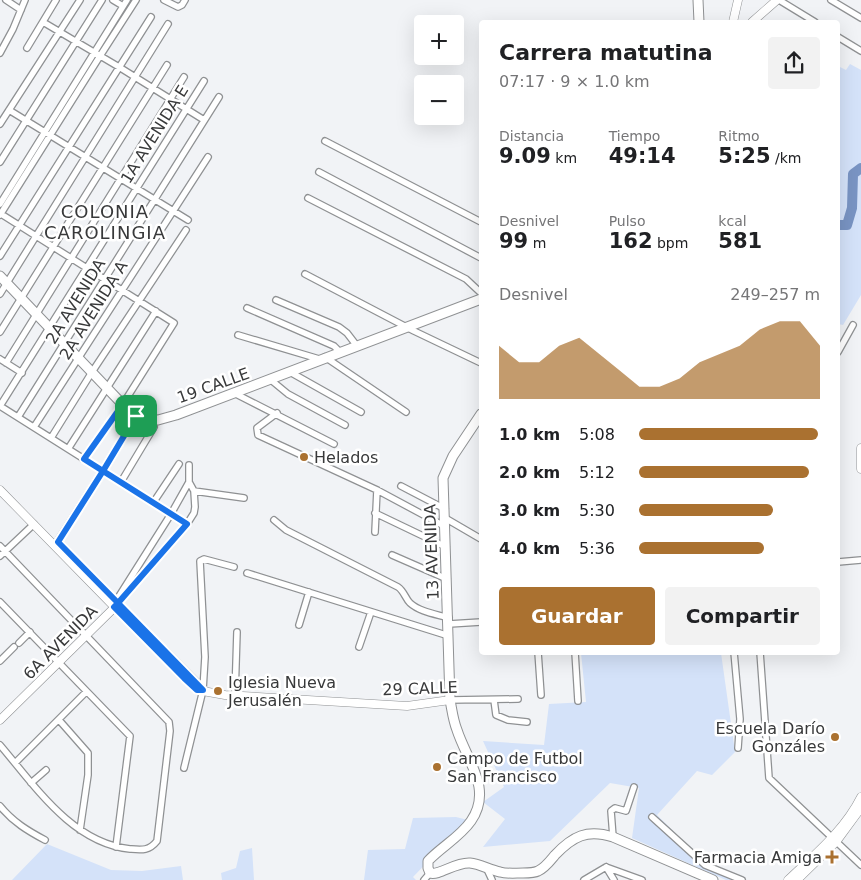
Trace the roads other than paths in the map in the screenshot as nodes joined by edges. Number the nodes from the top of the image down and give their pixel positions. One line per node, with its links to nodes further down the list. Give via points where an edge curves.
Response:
1 (6, 0): 15 (street)
2 (25, 0): 15 (street)
3 (56, 0): 22 (street)
4 (80, 0): 24 (street)
5 (102, 0): 26 (street)
6 (113, 0): 14 (street)
7 (136, 0): 30 (street)
8 (164, 0): 9 (street, via 178,7)
9 (185, 0)
10 (698, 0): 18 (main road)
11 (738, 0): 19 (street)
12 (778, 0): 20 (street); 21 (street)
13 (831, 0): 17 (street)
14 (125, 3): 30 (street)
15 (21, 10): 27 (street)
16 (151, 17): 32 (street)
17 (861, 18)
18 (699, 20)
19 (733, 20)
20 (754, 20)
21 (812, 20)
22 (43, 22): 24 (street); 28 (street)
23 (168, 24): 33 (street)
24 (59, 32): 26 (street); 40 (street)
25 (840, 38): 29 (street)
26 (76, 42): 30 (street); 42 (street)
27 (1, 48)
28 (27, 48)
29 (861, 51)
30 (97, 54): 32 (street); 44 (street)
31 (167, 64): 36 (street)
32 (119, 67): 33 (street); 46 (street)
33 (135, 77): 36 (street); 47 (street)
34 (184, 77): 38 (street)
35 (204, 81): 39 (street, 1A AVENIDA E)
36 (152, 88): 38 (street); 50 (street)
37 (218, 97): 41 (street, 2A AVENIDA)
38 (170, 99): 39 (street); 52 (street)
39 (186, 109): 41 (street); 53 (street, 1A AVENIDA E)
40 (9, 110): 42 (street); 43 (street)
41 (204, 120): 55 (street, 2A AVENIDA)
42 (26, 121): 44 (street); 49 (street)
43 (0, 124)
44 (47, 134): 46 (street); 56 (street); 58 (street)
45 (325, 140): 60 (street)
46 (69, 147): 47 (street); 61 (street)
47 (86, 157): 50 (street); 63 (street)
48 (208, 157): 57 (street, 2A AVENIDA A)
49 (0, 162)
50 (102, 168): 52 (street); 64 (street)
51 (319, 172): 67 (street)
52 (120, 179): 53 (street); 66 (street)
53 (136, 188): 55 (street); 68 (street, 1A AVENIDA E)
54 (308, 198): 73 (street, via 466,279)
55 (154, 200): 57 (street); 70 (street, 2A AVENIDA)
56 (0, 204)
57 (173, 210): 59 (street); 72 (street, 2A AVENIDA A)
58 (0, 215): 61 (street)
59 (188, 220)
60 (479, 221)
61 (19, 225): 63 (street); 65 (street)
62 (186, 230): 78 (street)
63 (35, 235): 64 (street); 71 (street)
64 (53, 248): 66 (street); 75 (street)
65 (0, 256)
66 (70, 257): 68 (street); 81 (street)
67 (479, 257)
68 (86, 267): 70 (street); 83 (street, 1A AVENIDA E)
69 (305, 274): 84 (street)
70 (106, 279): 72 (street); 87 (street, 2A AVENIDA)
71 (3, 280): 74 (street); 75 (main road)
72 (123, 290): 78 (street); 92 (street, 2A AVENIDA A)
73 (479, 291)
74 (0, 294)
75 (21, 299): 81 (main road); 85 (street)
76 (479, 299): 84 (main road, 19 CALLE)
77 (276, 300): 88 (street, via 340,327)
78 (140, 301): 80 (street); 96 (street)
79 (247, 308): 90 (street, via 334,346)
80 (156, 311): 100 (street); 102 (street, via 174,323)
81 (36, 313): 83 (main road); 95 (street)
82 (853, 325): 89 (street)
83 (50, 327): 87 (main road); 98 (street, 1A AVENIDA E)
84 (408, 327): 88 (main road, 19 CALLE); 94 (street)
85 (0, 332)
86 (238, 334): 93 (street)
87 (64, 343): 92 (main road); 108 (street, 2A AVENIDA)
88 (357, 346): 90 (main road, 19 CALLE)
89 (840, 348)
90 (340, 352): 93 (main road, 19 CALLE)
91 (0, 359): 95 (street)
92 (79, 359): 96 (main road); 111 (street, 2A AVENIDA A)
93 (323, 359): 97 (main road, 19 CALLE); 105 (street)
94 (479, 362)
95 (6, 363): 98 (street)
96 (92, 372): 100 (main road); 113 (street)
97 (290, 372): 99 (main road, 19 CALLE); 104 (street)
98 (22, 373): 103 (street, 1A AVENIDA E)
99 (271, 380): 101 (main road, 19 CALLE); 110 (street, via 288,394)
100 (107, 389): 102 (main road); 116 (street)
101 (234, 393): 106 (street); 107 (main road, 19 CALLE, via 158,420)
102 (123, 404): 107 (main road); 117 (street)
103 (0, 406): 108 (street)
104 (361, 412)
105 (406, 412)
106 (276, 413): 114 (street); 127 (street, via 257,428 258,435)
107 (136, 416): 121 (street)
108 (18, 417): 111 (street)
109 (479, 417): 133 (main road, 13 AVENIDA, via 443,478)
110 (345, 425)
111 (34, 427): 113 (street)
112 (154, 427): 122 (street)
113 (51, 438): 116 (street)
114 (334, 444)
115 (861, 448): 120 (street)
116 (68, 449): 117 (street)
117 (84, 459): 121 (street)
118 (179, 464): 130 (street)
119 (189, 465): 123 (street)
120 (861, 469)
121 (103, 471): 122 (street); 139 (street)
122 (120, 482): 130 (street)
123 (190, 482): 128 (street); 132 (street)
124 (0, 483): 139 (street)
125 (401, 486): 133 (street)
126 (0, 490): 135 (street)
127 (377, 490): 131 (street); 133 (street)
128 (194, 491): 129 (street); 136 (street, via 196,507)
129 (244, 498)
130 (153, 503): 132 (street)
131 (375, 513): 137 (street); 141 (street)
132 (171, 514): 136 (street); 152 (street)
133 (445, 518): 138 (street); 141 (main road, 13 AVENIDA)
134 (274, 520): 154 (street, via 286,530 398,587 417,608)
135 (34, 524): 139 (street); 142 (street)
136 (187, 524): 152 (street)
137 (375, 532)
138 (479, 538)
139 (56, 544): 152 (street)
140 (0, 546): 142 (street)
141 (446, 548): 149 (main road, 13 AVENIDA)
142 (5, 551): 144 (street); 159 (street)
143 (392, 555): 149 (street)
144 (0, 556)
145 (861, 560): 146 (street)
146 (840, 562)
147 (234, 567): 168 (street, via 204,558 200,561 205,657)
148 (247, 573): 150 (street)
149 (447, 579): 154 (main road, 13 AVENIDA)
150 (309, 592): 153 (street); 156 (street)
151 (0, 602): 157 (street)
152 (116, 604): 159 (street, 6A AVENIDA); 168 (street, via 184,678 197,690)
153 (371, 612): 160 (street); 161 (street)
154 (449, 621): 155 (street); 160 (main road, 13 AVENIDA)
155 (479, 622)
156 (299, 625)
157 (30, 632): 166 (street); 167 (street)
158 (237, 632): 171 (street)
159 (86, 635): 167 (street, 6A AVENIDA); 194 (street, via 169,722 157,842 145,850)
160 (449, 636): 173 (main road, 13 AVENIDA)
161 (359, 647)
162 (538, 655): 170 (street)
163 (574, 655): 175 (street)
164 (734, 655): 180 (street, via 740,719)
165 (760, 655): 192 (street, via 770,778)
166 (0, 661)
167 (59, 663): 169 (street); 176 (street, 6A AVENIDA)
168 (203, 690): 171 (street, 29 CALLE); 182 (street)
169 (86, 692): 177 (street); 194 (street, via 130,736)
170 (542, 695)
171 (235, 696): 173 (street, 29 CALLE, via 407,706)
172 (518, 699): 174 (street, 29 CALLE)
173 (450, 700): 174 (street, 29 CALLE); 198 (main road, 13 AVENIDA, via 456,730 479,783 480,800 466,826 428,861)
174 (494, 700): 178 (street, via 496,715)
175 (578, 702)
176 (0, 720)
177 (59, 720): 181 (street); 190 (street, via 88,752)
178 (527, 722)
179 (0, 745): 181 (street)
180 (738, 748)
181 (15, 763): 184 (street)
182 (184, 768)
183 (46, 770): 184 (street)
184 (32, 783): 190 (street, via 41,796)
185 (634, 787): 191 (street, via 626,811 615,808 611,811)
186 (861, 797): 192 (street)
187 (0, 806): 193 (street, via 10,818)
188 (861, 808): 192 (street)
189 (652, 817): 204 (street, via 705,865)
190 (80, 830): 194 (street)
191 (613, 837): 196 (main road, via 591,833 573,839 539,871 532,873 511,874); 203 (main road)
192 (834, 839): 195 (street); 205 (street); 206 (street)
193 (45, 840)
194 (116, 847)
195 (861, 865)
196 (486, 867): 198 (main road, via 462,864); 199 (street)
197 (606, 867): 200 (street); 201 (street); 202 (street)
198 (427, 876)
199 (492, 880)
200 (584, 880)
201 (614, 880)
202 (642, 880)
203 (713, 880)
204 (742, 880)
205 (788, 880)
206 (797, 880)

